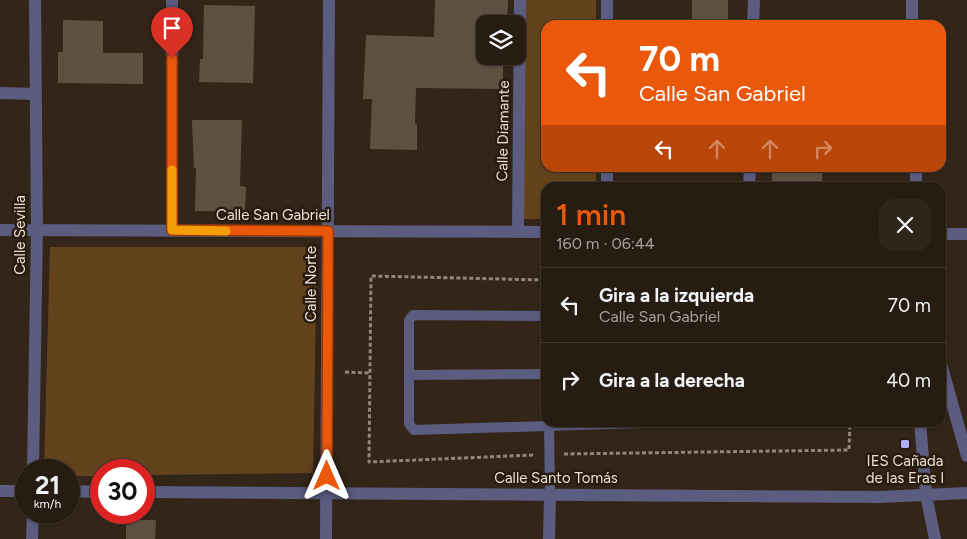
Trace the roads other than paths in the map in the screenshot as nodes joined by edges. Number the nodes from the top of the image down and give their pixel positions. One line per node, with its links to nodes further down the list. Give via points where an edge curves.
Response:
1 (35, 0): 12 (street, Calle Sevilla)
2 (172, 0): 15 (street)
3 (329, 0): 16 (street, Calle Norte)
4 (520, 0): 17 (street, Calle Diamante)
5 (607, 0): 8 (street)
6 (754, 0): 9 (street)
7 (912, 0): 10 (street)
8 (607, 20)
9 (753, 20)
10 (912, 20)
11 (0, 93): 12 (street)
12 (36, 94): 14 (street, Calle Sevilla)
13 (0, 230): 14 (street, Calle San Gabriel)
14 (37, 230): 15 (street, Calle San Gabriel); 29 (street, Calle Sevilla)
15 (172, 230): 16 (street, Calle San Gabriel)
16 (328, 231): 17 (street, Calle San Gabriel); 33 (street, Calle Norte)
17 (518, 232): 18 (street, Calle San Gabriel)
18 (541, 232)
19 (946, 234): 20 (street)
20 (967, 234)
21 (541, 316): 23 (lane, via 413,315 409,320)
22 (541, 374): 23 (lane)
23 (409, 375): 25 (lane, via 409,424 414,430)
24 (946, 382): 28 (street)
25 (541, 425)
26 (549, 427): 35 (lane)
27 (920, 427): 36 (street)
28 (967, 456)
29 (33, 459)
30 (0, 491): 31 (street)
31 (15, 491)
32 (155, 492): 33 (street, Calle Santo Tomás)
33 (326, 493): 35 (street, Calle Santo Tomás); 39 (street, Calle Norte)
34 (967, 493): 36 (street, Calle Santo Tomás)
35 (550, 495): 36 (street, Calle Santo Tomás); 40 (street)
36 (926, 495): 41 (street)
37 (32, 524): 38 (street)
38 (32, 539)
39 (326, 539)
40 (549, 539)
41 (935, 539)

